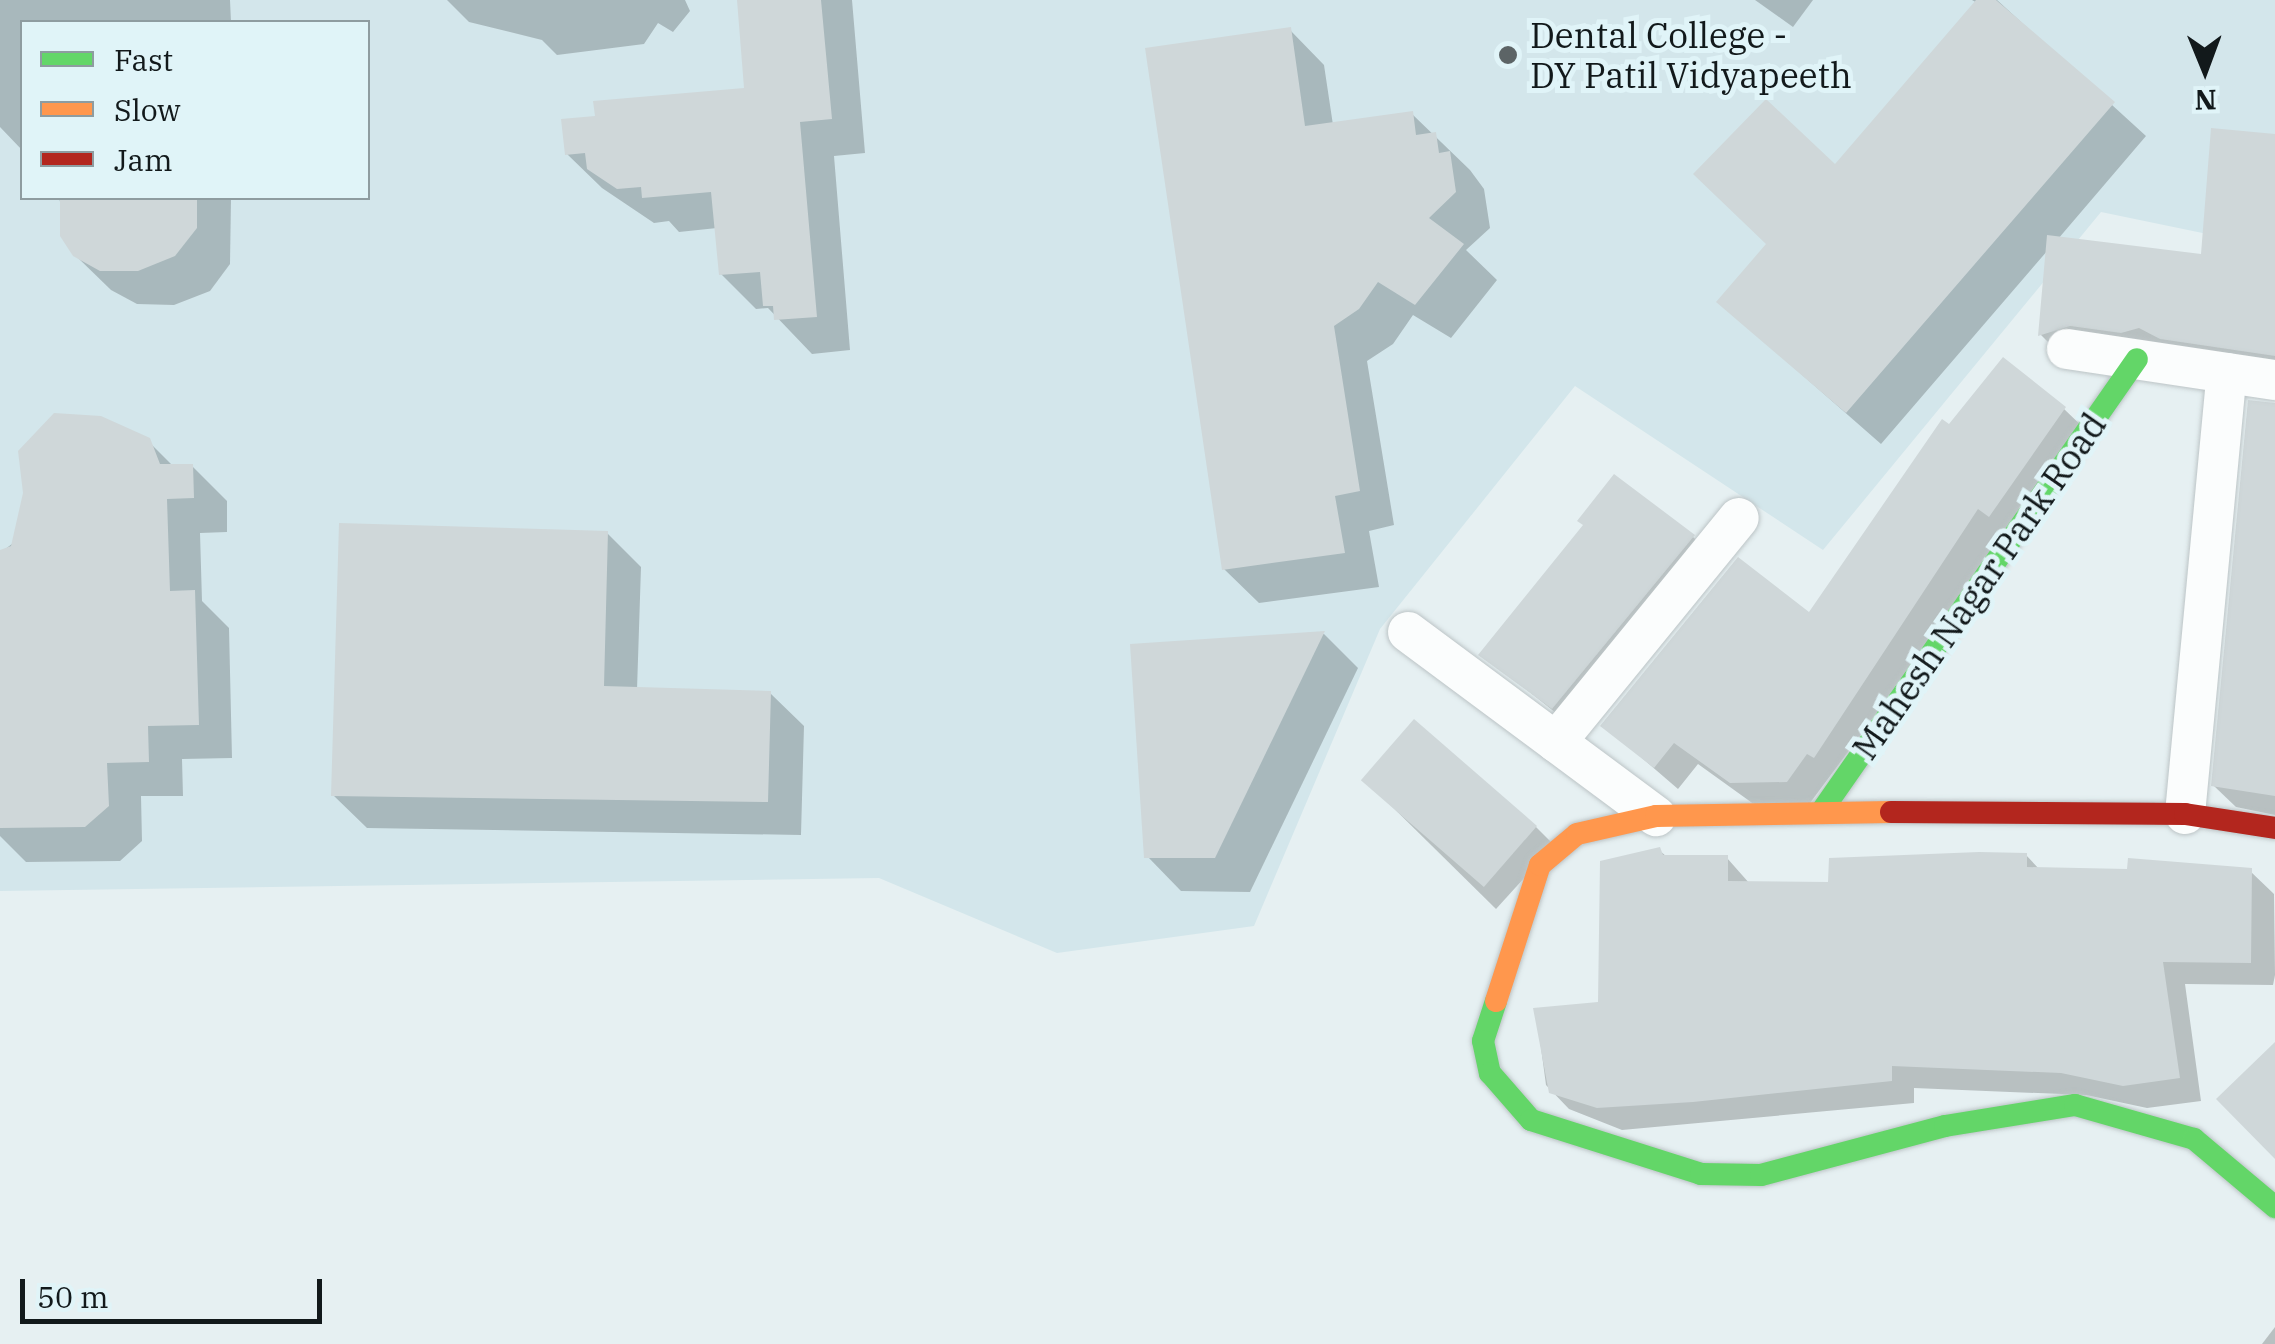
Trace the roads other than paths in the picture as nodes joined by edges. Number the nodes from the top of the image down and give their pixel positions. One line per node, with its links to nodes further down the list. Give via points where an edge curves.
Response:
1 (2068, 349): 2 (street)
2 (2137, 360): 3 (street); 8 (street, Mahesh Nagar Park Road)
3 (2228, 372): 4 (street); 9 (street)
4 (2275, 380)
5 (1739, 518): 7 (street)
6 (1408, 632): 7 (street)
7 (1556, 742): 10 (street)
8 (1821, 812): 9 (street, Mahesh Nagar Park Road); 10 (street, Mahesh Nagar Park Road)
9 (2185, 814): 11 (street, Mahesh Nagar Park Road)
10 (1656, 816): 12 (street, Mahesh Nagar Park Road, via 1577,834 1540,865 1483,1041 1490,1074 1532,1120 1701,1174 1761,1175 1945,1126 2076,1105 2194,1139)
11 (2275, 828)
12 (2275, 1207)

